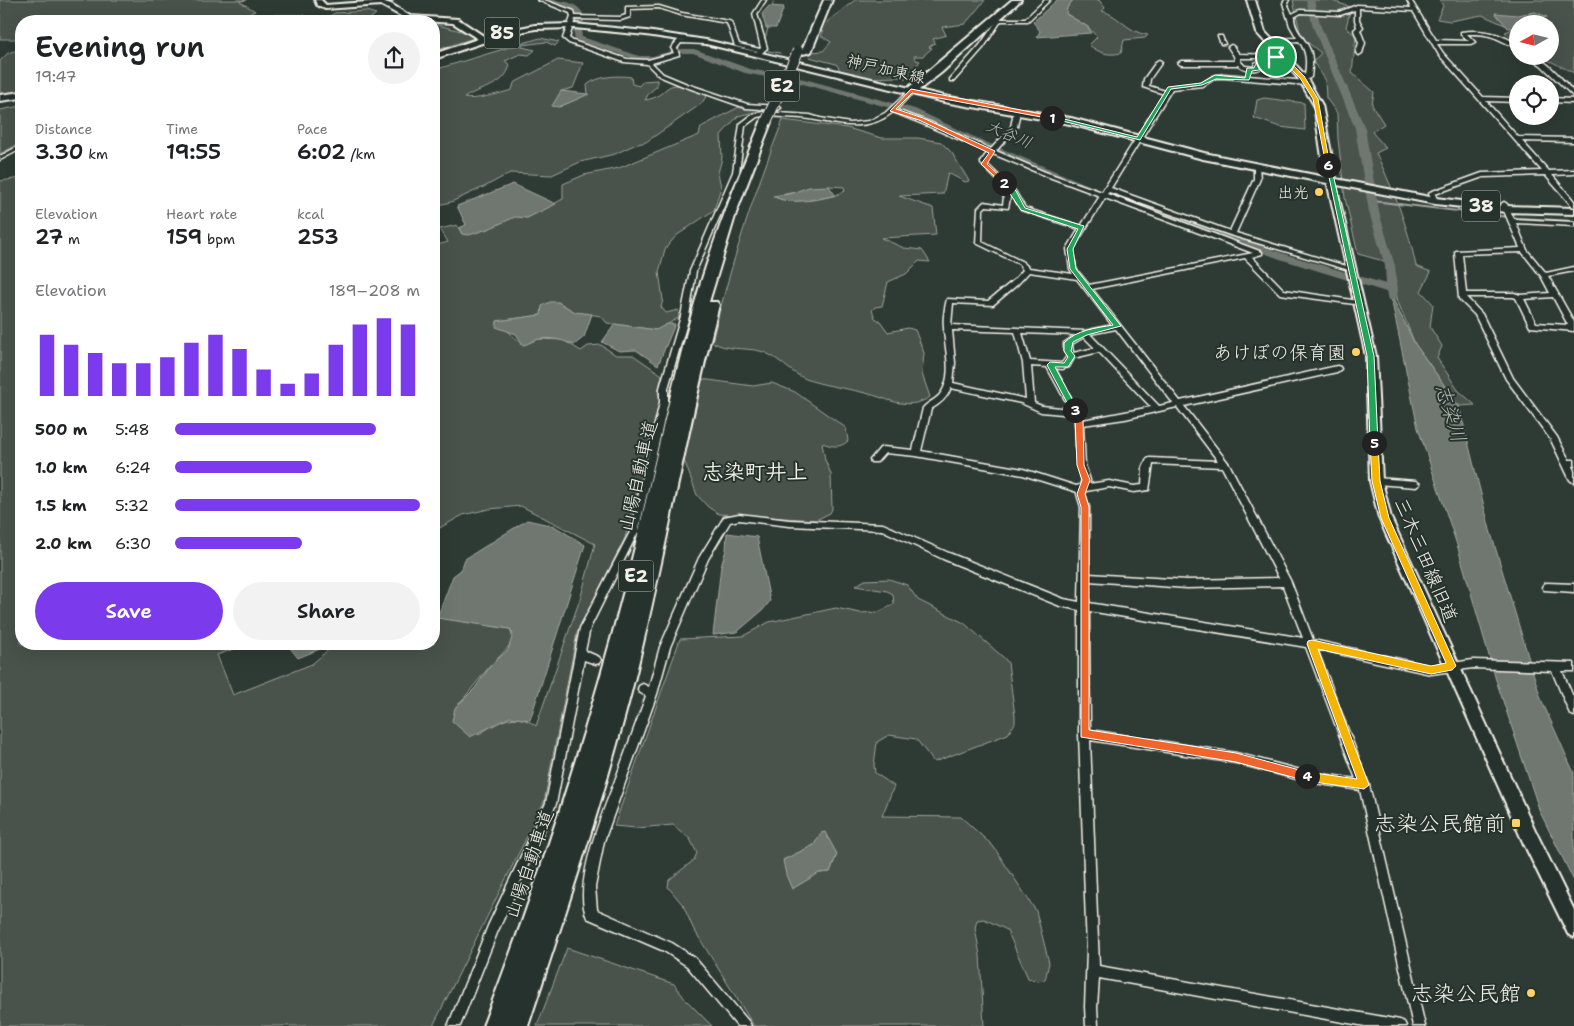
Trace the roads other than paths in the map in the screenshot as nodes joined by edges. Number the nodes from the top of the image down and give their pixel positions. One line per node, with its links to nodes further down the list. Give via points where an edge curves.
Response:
1 (318, 0): 14 (street, via 325,7)
2 (391, 0): 14 (street)
3 (540, 0): 22 (street, via 568,8)
4 (654, 0): 16 (street)
5 (764, 0): 33 (street, via 755,14 764,48)
6 (820, 0): 18 (highway, 山陽自動車道 / E2)
7 (829, 0): 18 (highway, 山陽自動車道 / E2)
8 (1009, 0): 49 (highway)
9 (1017, 0): 49 (highway)
10 (1048, 0): 46 (street, via 1026,20 999,21)
11 (1251, 0): 26 (main road, via 1260,33)
12 (1286, 0): 20 (street)
13 (1409, 0): 17 (street)
14 (369, 3): 19 (street, via 389,5)
15 (1357, 6): 17 (street); 20 (street, via 1344,13 1333,14 1300,11); 34 (street, via 1360,27 1357,30 1362,43)
16 (654, 7): 22 (street, via 628,8 628,16 622,19 586,18); 33 (street, via 729,22 737,45)
17 (1416, 10): 29 (street)
18 (820, 12): 32 (highway, 山陽自動車道 / E2)
19 (404, 15)
20 (1291, 19): 25 (street)
21 (440, 20): 24 (street, via 455,21)
22 (575, 22): 24 (main road, 神戸加東線 / 85, via 521,29); 28 (main road, 神戸加東線 / 85); 38 (street, via 566,38 571,42 626,61)
23 (1220, 37): 30 (street)
24 (484, 39): 35 (main road, 神戸加東線 / 85)
25 (1299, 40): 26 (street); 47 (street, via 1308,52 1310,63 1308,77)
26 (1267, 41): 37 (main road)
27 (1509, 41): 29 (street, via 1486,33 1463,33 1472,42)
28 (706, 42): 33 (main road, 神戸加東線 / 85); 38 (street, via 680,41 676,51)
29 (1434, 42): 54 (street)
30 (1223, 43)
31 (1231, 47): 36 (street)
32 (802, 51): 61 (highway, 山陽自動車道 / E2)
33 (760, 53): 49 (main road, 神戸加東線 / 85)
34 (1359, 53)
35 (440, 55)
36 (1237, 56): 37 (street); 41 (street)
37 (1279, 57): 43 (street, via 1257,64 1257,69); 47 (main road)
38 (648, 62): 60 (street, via 661,75 746,106 790,110)
39 (1159, 62): 50 (street, via 1146,87)
40 (1181, 63): 41 (street)
41 (1239, 64): 43 (street)
42 (1544, 65): 51 (street)
43 (1249, 69): 45 (street)
44 (1239, 78): 45 (street); 48 (street); 50 (street, via 1215,77 1202,84 1170,88)
45 (1248, 79): 47 (street)
46 (952, 80)
47 (1304, 80): 71 (main road, via 1318,105)
48 (1238, 86)
49 (911, 91): 58 (street); 59 (main road, 神戸加東線 / 85)
50 (1167, 93): 62 (street)
51 (1574, 95)
52 (15, 96): 53 (main road)
53 (0, 98)
54 (1482, 99): 55 (street); 63 (street)
55 (1509, 100)
56 (1559, 100): 57 (street)
57 (1574, 101)
58 (895, 107): 60 (street, via 876,121 864,125); 66 (street)
59 (1018, 111): 62 (main road, 神戸加東線 / 85); 66 (street, via 1014,127)
60 (813, 118): 124 (street, via 763,114 755,115 742,125 736,172 693,271 634,532 585,628)
61 (770, 123): 135 (highway, 山陽自動車道 / E2, via 731,209 700,307 624,624 592,739); 136 (highway, 山陽自動車道 / E2, via 725,258 639,627 610,732 569,871)
62 (1138, 139): 68 (main road, 神戸加東線 / 85); 73 (street)
63 (1517, 139): 64 (street); 70 (street)
64 (1574, 140)
65 (15, 150): 67 (street)
66 (995, 150): 72 (street, via 984,164); 74 (street)
67 (0, 158)
68 (1257, 167): 71 (main road, 神戸加東線 / 85); 81 (street, via 1257,180)
69 (1574, 172): 70 (street)
70 (1548, 173): 75 (street, via 1482,175 1438,190 1432,193); 76 (street)
71 (1331, 181): 75 (main road, 38); 84 (street, 三木三田線旧道)
72 (1008, 188): 80 (street, via 1014,192 1023,209); 86 (street, via 1006,207 984,204 980,209 979,243 1021,263)
73 (1107, 189): 74 (street); 81 (street)
74 (1102, 196): 80 (street); 83 (street, via 1260,253)
75 (1434, 199): 78 (main road, 38)
76 (1574, 206): 78 (main road, 38)
77 (1574, 211): 78 (main road, 38)
78 (1508, 214): 79 (street); 82 (street)
79 (1574, 224)
80 (1082, 228): 88 (street, via 1070,249 1073,269)
81 (1232, 234): 84 (street)
82 (1524, 250): 87 (street); 90 (street, via 1458,252)
83 (1247, 256): 89 (street); 93 (street, via 1282,292)
84 (1350, 269): 93 (street, 三木三田線旧道)
85 (1574, 269): 87 (street)
86 (1027, 270): 88 (street); 94 (street, via 990,303 950,302)
87 (1544, 275): 91 (street)
88 (1078, 277): 89 (street)
89 (1087, 288): 95 (street)
90 (1462, 295): 92 (street); 112 (street, via 1478,314 1510,379)
91 (1554, 295): 92 (street); 96 (street)
92 (1519, 297): 96 (street, via 1533,325)
93 (1359, 303): 115 (street, 三木三田線旧道, via 1371,356)
94 (947, 326): 97 (street); 104 (street, via 952,372)
95 (1117, 326): 98 (street); 106 (street)
96 (1574, 329)
97 (1018, 330): 98 (street); 101 (street)
98 (1085, 333): 99 (street); 100 (street, via 1068,343)
99 (1101, 349): 100 (street); 107 (street)
100 (1071, 356): 102 (street, via 1066,365)
101 (1027, 363): 102 (street); 105 (street)
102 (1050, 365): 108 (street)
103 (1336, 369): 106 (street)
104 (949, 385): 105 (street); 110 (street, via 937,403 927,408)
105 (1030, 404): 108 (street, via 1041,409)
106 (1178, 404): 107 (street); 113 (street)
107 (1156, 408): 109 (street)
108 (1076, 412): 109 (street)
109 (1079, 422): 117 (street, via 1080,465 1086,480)
110 (916, 453): 111 (street, via 883,450); 117 (street, via 1023,472 1076,489)
111 (874, 460)
112 (1570, 463): 114 (street)
113 (1225, 464): 117 (street, via 1150,461 1146,488 1109,484); 119 (street)
114 (1574, 480)
115 (1376, 481): 116 (street); 126 (street, 三木三田線旧道, via 1385,518)
116 (1416, 484)
117 (1084, 487): 118 (street, via 1081,494 1085,507)
118 (1084, 576): 119 (street, via 1187,584); 122 (street)
119 (1286, 582): 123 (street)
120 (1546, 587): 121 (street)
121 (1574, 588)
122 (1083, 607): 123 (street); 130 (street); 137 (street, via 1064,603 946,556 883,527 789,523 739,517 727,519 704,558 647,691 598,841 589,887 591,914 668,947 691,962)
123 (1312, 644): 126 (street, via 1431,670); 131 (street)
124 (581, 654): 125 (street); 134 (street, via 551,804 492,930)
125 (596, 660)
126 (1452, 666): 127 (street); 132 (street, 三木三田線旧道)
127 (1556, 666): 128 (street); 129 (street)
128 (1574, 667)
129 (1574, 711)
130 (1084, 734): 131 (street, via 1236,758 1308,777); 133 (street)
131 (1364, 785): 140 (street)
132 (1574, 928)
133 (1094, 970): 138 (street); 139 (street)
134 (454, 1026)
135 (495, 1026)
136 (516, 1026)
137 (745, 1026)
138 (1092, 1026)
139 (1400, 1026)
140 (1419, 1026)

